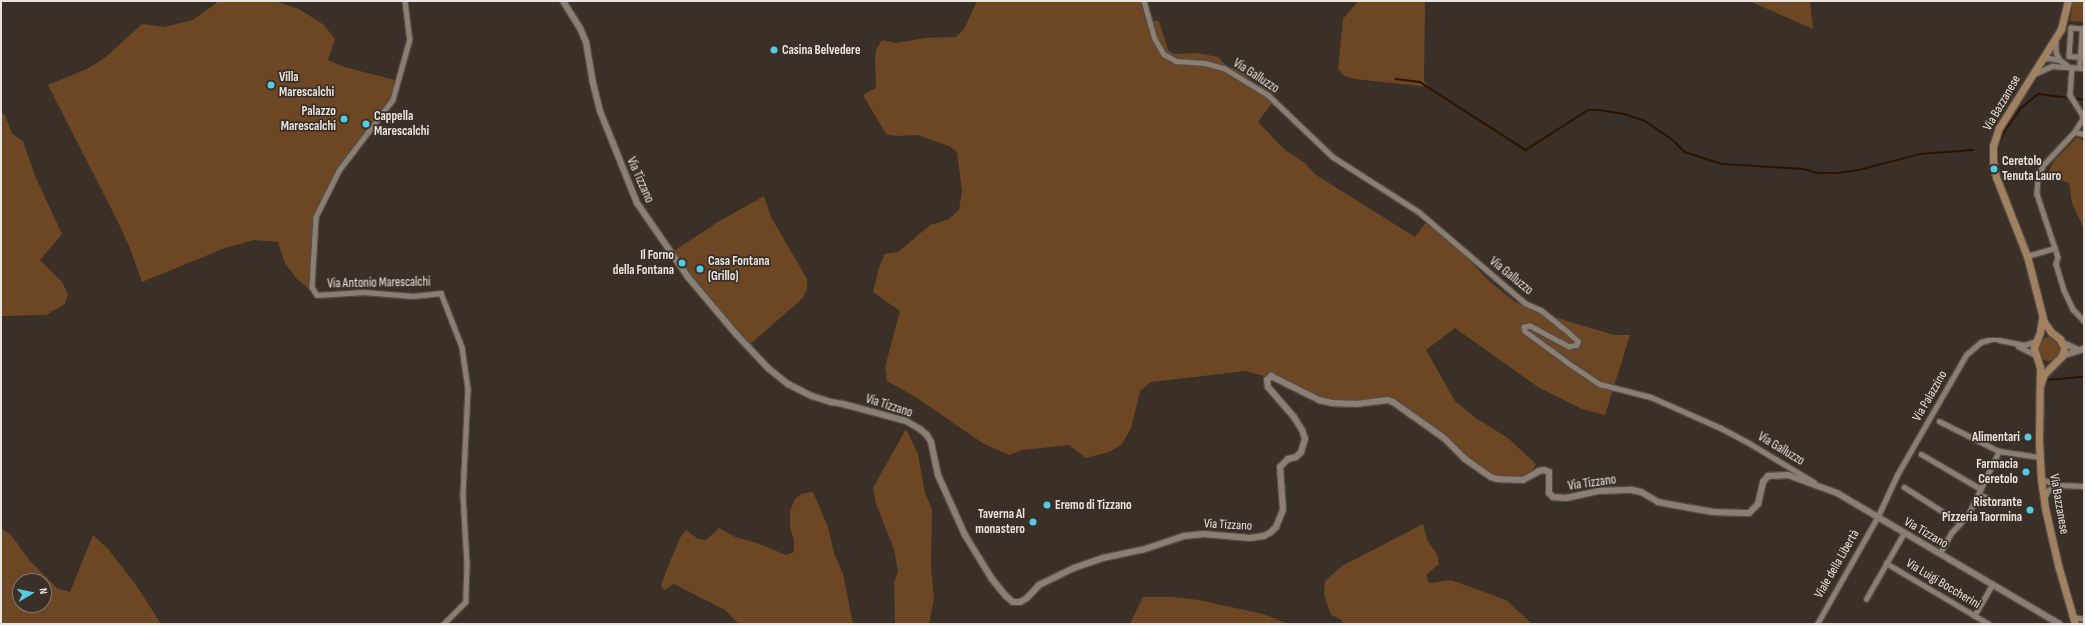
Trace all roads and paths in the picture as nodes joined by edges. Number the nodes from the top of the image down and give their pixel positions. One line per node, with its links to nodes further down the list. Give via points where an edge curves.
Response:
1 (404, 1): 53 (street, Via Antonio Marescalchi, via 410,40 393,100 339,171 316,218 312,287 317,295 363,292 413,296 441,293 462,347 468,389 463,495 467,564 466,602)
2 (563, 1): 39 (street, Via Tizzano, via 586,42 600,111 637,203 688,277 736,334 768,368 788,384 830,402 906,422 927,435 931,442 938,475 965,536 992,579 1013,602 1020,602 1049,579 1110,556 1142,550 1184,536 1204,534 1250,538 1265,536 1271,532 1283,510 1280,468 1288,459 1296,457 1301,452 1305,439 1294,417 1268,387 1267,380 1271,376 1332,404 1388,400 1393,402 1444,438 1465,459 1491,477 1523,480 1539,471 1549,472 1549,493 1553,498 1599,491 1632,490 1668,504 1713,512 1749,513 1758,504 1763,482 1768,476 1788,475)
3 (1144, 1): 39 (street, Via Galluzzo, via 1154,37 1164,54 1176,62 1205,63 1224,68 1268,95 1333,157 1419,212 1525,303 1541,310 1567,331 1578,341 1577,345 1569,347 1530,326 1524,327 1525,331 1566,362 1600,384 1651,397 1721,428)
4 (2068, 1): 5 (main road, Via Bazzanese, via 2064,22)
5 (2056, 38): 7 (main road, Via Bazzanese); 8 (street)
6 (2080, 57): 6 (street, via 2082,29 2071,28 2069,56); 11 (street)
7 (2043, 59): 8 (street); 9 (street); 12 (main road, Via Bazzanese)
8 (2060, 60): 10 (street)
9 (2052, 66): 10 (street); 12 (street)
10 (2070, 66): 11 (street); 13 (street, via 2070,95)
11 (2082, 67)
12 (2033, 75): 18 (main road, Via Bazzanese, via 1999,128 1994,140 1992,161)
13 (2083, 116): 14 (street); 15 (street)
14 (2084, 122)
15 (2075, 132): 16 (street); 17 (street, via 2043,166 2037,186 2039,203)
16 (2084, 134)
17 (2055, 248): 18 (street); 20 (street, via 2058,257 2056,264 2064,290 2073,309)
18 (2027, 256): 19 (main road, Via Bazzanese)
19 (2042, 314): 21 (main road, Via Bazzanese, via 2047,327); 22 (main road, Via Bazzanese)
20 (2084, 321)
21 (2056, 336): 22 (main road, via 2047,334); 23 (main road, Via Bazzanese)
22 (2037, 341): 24 (street, Via Palazzino, via 2024,346); 26 (main road, Via Bazzanese, via 2034,348)
23 (2062, 343): 25 (street, via 2073,349); 27 (main road)
24 (2016, 345): 26 (street); 43 (street, Via Palazzino, via 1989,340 1982,342 1966,355 1897,475)
25 (2083, 350): 27 (street)
26 (2036, 356): 28 (main road, via 2045,363); 29 (main road, Via Bazzanese)
27 (2062, 356): 28 (main road, Via Bazzanese)
28 (2056, 362): 29 (main road, Via Bazzanese, via 2044,374)
29 (2040, 386): 33 (main road, Via Bazzanese)
30 (1939, 421): 31 (street)
31 (1999, 451): 33 (street); 40 (street)
32 (1921, 454): 40 (street)
33 (2039, 457): 34 (main road, Via Bazzanese)
34 (2041, 479): 35 (street); 38 (main road, Via Bazzanese)
35 (2056, 486): 36 (street); 38 (street); 42 (street, via 2048,491)
36 (2084, 486)
37 (1904, 487): 44 (street)
38 (2042, 487): 42 (main road, Via Bazzanese)
39 (1822, 488): 43 (street, Via Tizzano, via 1837,493)
40 (1980, 492): 41 (street); 44 (street, via 1968,515)
41 (1996, 502)
42 (2044, 502): 52 (main road, Via Bazzanese)
43 (1878, 516): 45 (street, Via Tizzano); 54 (street, Viale della Libertà)
44 (1961, 522): 46 (street, via 1951,533)
45 (1904, 533): 46 (street, Via Tizzano); 47 (street)
46 (1940, 553): 48 (street, Via Tizzano)
47 (1886, 563): 49 (street); 50 (street, Via Luigi Boccherini)
48 (1992, 585): 50 (street); 56 (street, Via Tizzano)
49 (1866, 599)
50 (1974, 616): 55 (street, Via Luigi Boccherini)
51 (2084, 619): 52 (street)
52 (2074, 620)
53 (444, 624)
54 (1817, 624)
55 (1989, 624)
56 (2059, 624)

